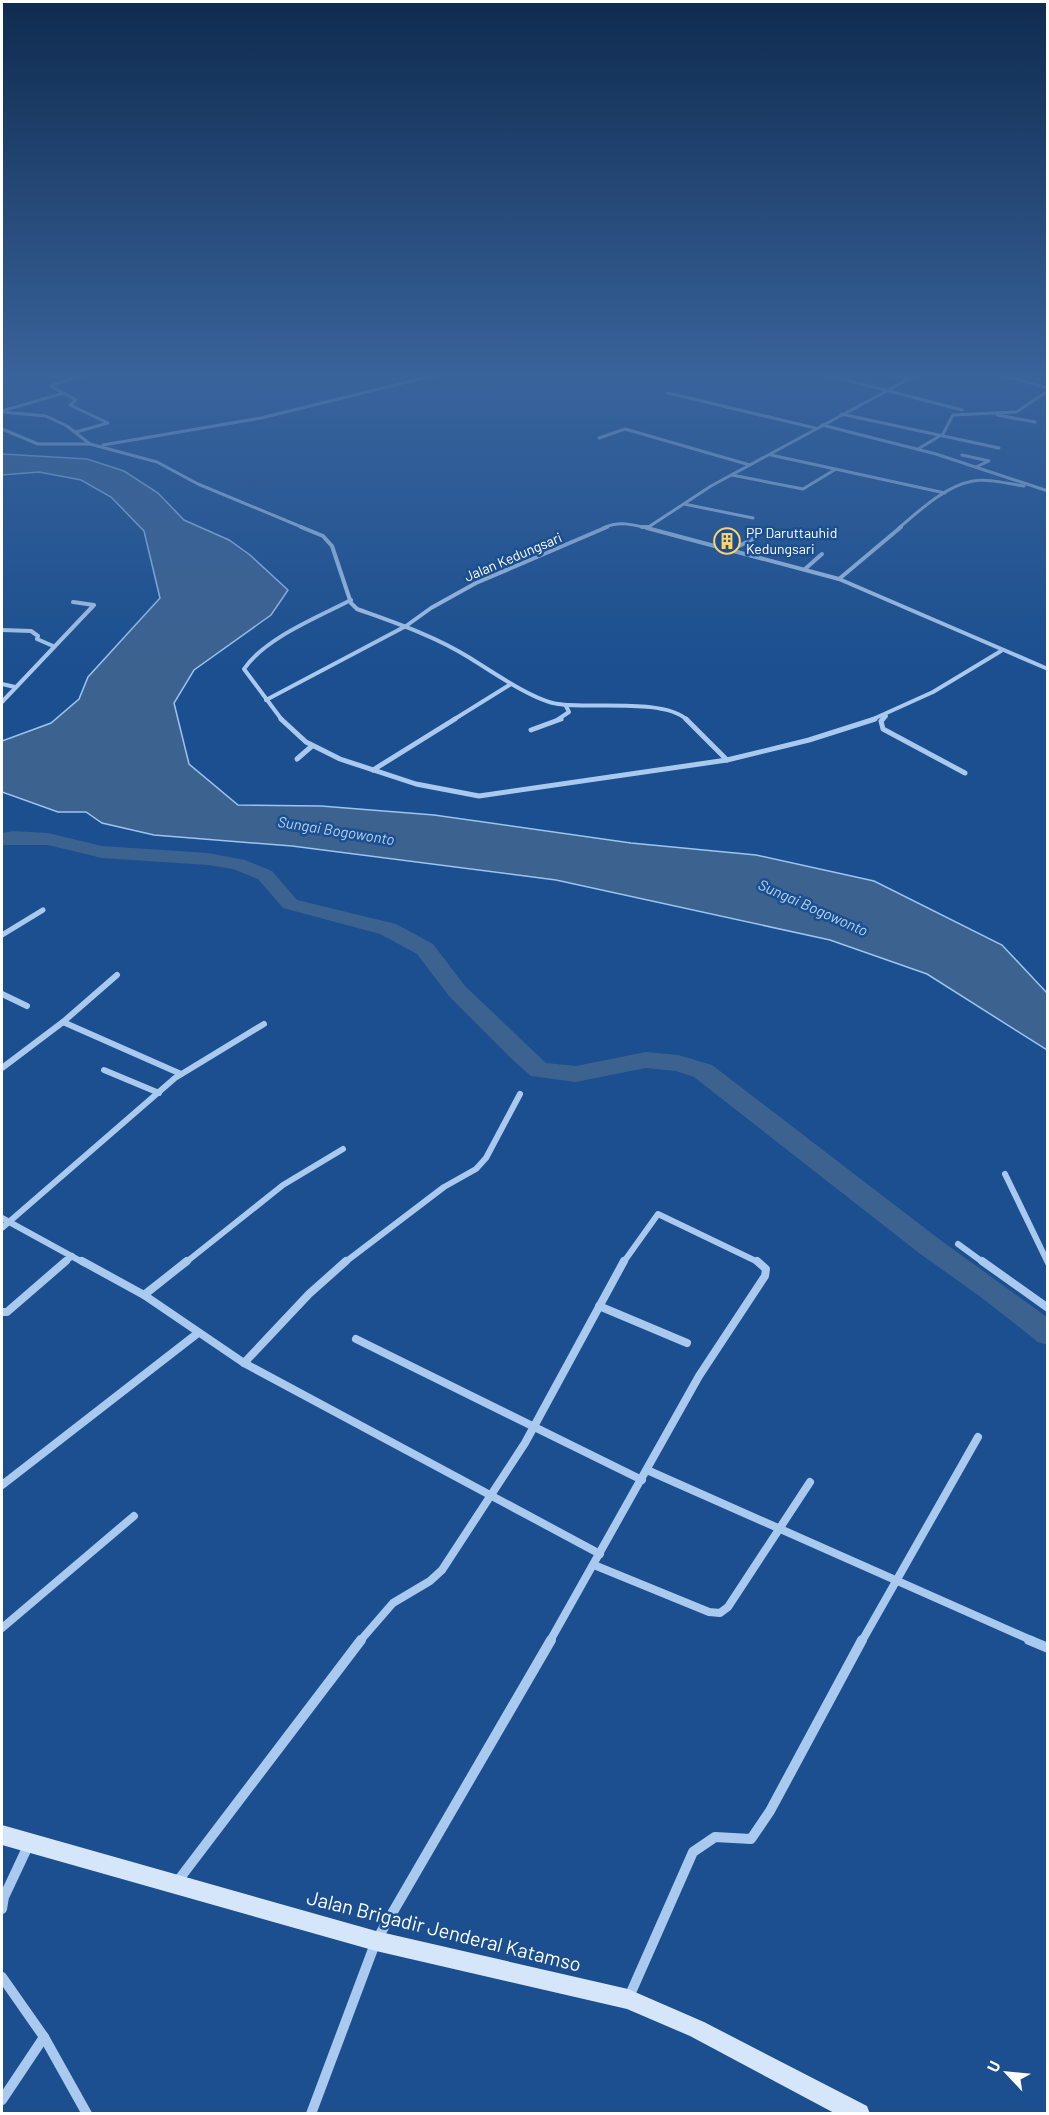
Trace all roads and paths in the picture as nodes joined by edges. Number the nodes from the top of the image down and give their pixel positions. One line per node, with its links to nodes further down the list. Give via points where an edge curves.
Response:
1 (177, 473): 18 (street, via 323,536 332,546)
2 (734, 473): 6 (street)
3 (830, 473): 6 (street, via 802,489)
4 (852, 473): 9 (street)
5 (993, 473): 7 (street)
6 (731, 474): 10 (street)
7 (1039, 488): 8 (street); 9 (street, via 982,480 967,482)
8 (1047, 491)
9 (945, 494): 17 (street)
10 (684, 504): 11 (street); 12 (street)
11 (753, 518)
12 (647, 528): 14 (street, Jalan Kedungsari); 20 (street, Jalan Kedungsari, via 623,523 604,527 476,583)
13 (753, 539): 14 (street)
14 (730, 550): 16 (street, Jalan Kedungsari)
15 (822, 554): 16 (street)
16 (805, 569): 17 (street, Jalan Kedungsari)
17 (839, 579): 23 (street, Jalan Kedungsari)
18 (351, 600): 20 (street, via 357,609); 28 (street, via 306,623 246,662 244,669)
19 (73, 602): 22 (street, via 94,605)
20 (406, 626): 26 (street, via 446,644); 28 (street, Jalan Kedungsari)
21 (2, 630): 22 (street, via 31,632)
22 (53, 646): 27 (street)
23 (1001, 651): 24 (street, Jalan Kedungsari); 31 (street, via 963,677)
24 (1047, 669)
25 (2, 684): 27 (street)
26 (511, 684): 30 (street); 36 (street)
27 (15, 687): 29 (street)
28 (266, 700): 33 (street)
29 (2, 702)
30 (566, 706): 32 (street, via 568,714); 35 (street, via 672,710)
31 (889, 714): 35 (street); 37 (street, via 881,721 883,729)
32 (531, 730)
33 (312, 746): 34 (street); 36 (street)
34 (297, 759)
35 (727, 760): 36 (street, via 480,796 448,792)
36 (373, 770)
37 (964, 773)
38 (43, 910): 39 (street)
39 (2, 935)
40 (117, 975): 43 (street)
41 (2, 994): 42 (street)
42 (27, 1006)
43 (63, 1022): 45 (street); 47 (street)
44 (264, 1024): 47 (street)
45 (2, 1068)
46 (104, 1070): 48 (street)
47 (181, 1074): 48 (street)
48 (159, 1093): 53 (street)
49 (520, 1094): 65 (street, via 486,1158 476,1169 444,1187 348,1259)
50 (343, 1149): 58 (street, via 283,1185)
51 (1005, 1174): 57 (street)
52 (2, 1218): 53 (street)
53 (10, 1222): 54 (street); 56 (street)
54 (2, 1228)
55 (958, 1244): 60 (street)
56 (72, 1256): 58 (street); 61 (street)
57 (1047, 1263)
58 (144, 1294): 62 (street)
59 (599, 1306): 64 (street); 66 (street); 68 (street, via 658,1214 761,1263 766,1269 699,1376)
60 (1047, 1306)
61 (2, 1312)
62 (198, 1333): 65 (street); 71 (street)
63 (356, 1339): 66 (street)
64 (687, 1343)
65 (244, 1363): 72 (street)
66 (535, 1426): 69 (street); 72 (street)
67 (978, 1437): 77 (street)
68 (647, 1470): 69 (street); 74 (street)
69 (642, 1479): 75 (street)
70 (810, 1482): 74 (street)
71 (2, 1485)
72 (490, 1496): 75 (street); 82 (street, via 442,1570 393,1603 372,1625)
73 (134, 1516): 78 (street)
74 (778, 1528): 76 (street, via 728,1607 720,1613); 77 (street)
75 (600, 1554): 76 (street)
76 (594, 1565): 84 (street)
77 (894, 1581): 79 (street); 86 (street, via 776,1801 751,1839 738,1841 718,1834 702,1841 693,1852)
78 (2, 1628)
79 (1047, 1648)
80 (2, 1835): 81 (main road, Jalan Brigadir Jenderal Katamso)
81 (30, 1843): 82 (main road, Jalan Brigadir Jenderal Katamso); 83 (street)
82 (177, 1883): 84 (main road, Jalan Brigadir Jenderal Katamso)
83 (2, 1909)
84 (376, 1941): 86 (main road, Jalan Brigadir Jenderal Katamso); 90 (street)
85 (2, 1977): 87 (street)
86 (628, 1999): 91 (main road, Jalan Brigadir Jenderal Katamso)
87 (44, 2037): 88 (street); 89 (street)
88 (2, 2100)
89 (87, 2114)
90 (311, 2114)
91 (859, 2114)

